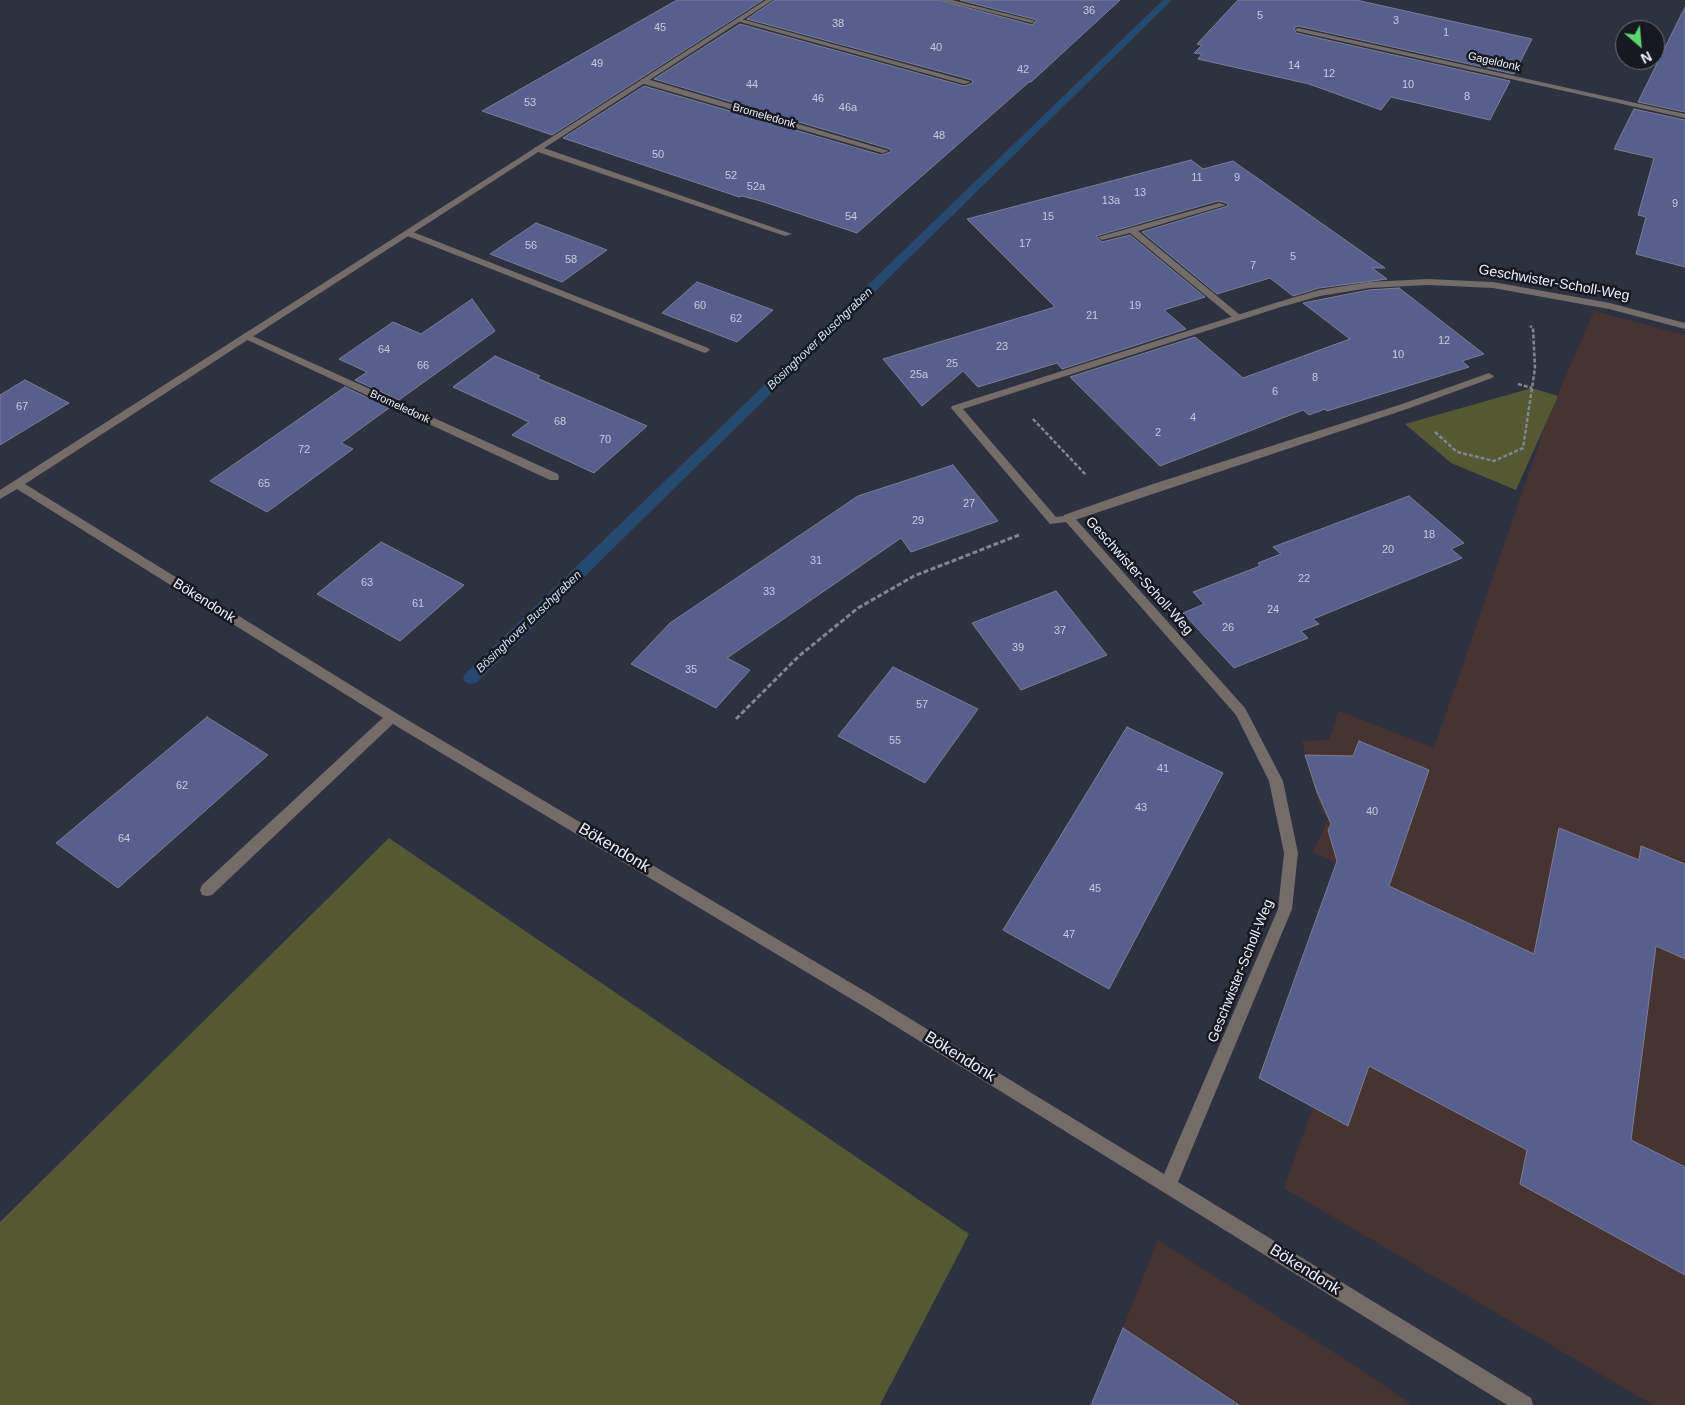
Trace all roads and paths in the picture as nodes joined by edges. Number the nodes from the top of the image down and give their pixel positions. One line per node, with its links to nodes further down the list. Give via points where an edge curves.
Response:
1 (770, 0): 3 (street)
2 (944, 0): 4 (street)
3 (739, 20): 6 (street); 7 (street)
4 (1032, 21)
5 (1298, 30): 8 (street, Gageldonk)
6 (644, 81): 9 (street); 10 (street, Bromeledonk)
7 (966, 82)
8 (1685, 116)
9 (538, 149): 13 (street); 14 (street)
10 (885, 151)
11 (1222, 205): 12 (street)
12 (1132, 230): 15 (street); 16 (street)
13 (408, 233): 18 (street); 19 (street)
14 (788, 234)
15 (1102, 237)
16 (1237, 317): 17 (street, Geschwister-Scholl-Weg, via 1319,293 1369,285 1428,282 1493,285 1610,306); 21 (street, Geschwister-Scholl-Weg)
17 (1685, 326)
18 (246, 336): 22 (street, Bromeledonk); 23 (street)
19 (705, 350)
20 (1488, 376): 25 (street)
21 (1007, 391): 25 (path); 27 (street, Geschwister-Scholl-Weg, via 956,408)
22 (554, 477)
23 (17, 484): 24 (street); 28 (street, Bökendonk)
24 (0, 495)
25 (1112, 502): 26 (street)
26 (1068, 518): 27 (street, Geschwister-Scholl-Weg); 31 (street, Geschwister-Scholl-Weg, via 1241,712 1276,781 1291,853 1285,909)
27 (1054, 521): 29 (path, via 914,576 858,608 799,656)
28 (392, 717): 30 (street); 31 (street, Bökendonk, via 868,1000)
29 (736, 719)
30 (207, 890)
31 (1168, 1185): 32 (street, Bökendonk)
32 (1524, 1405)

